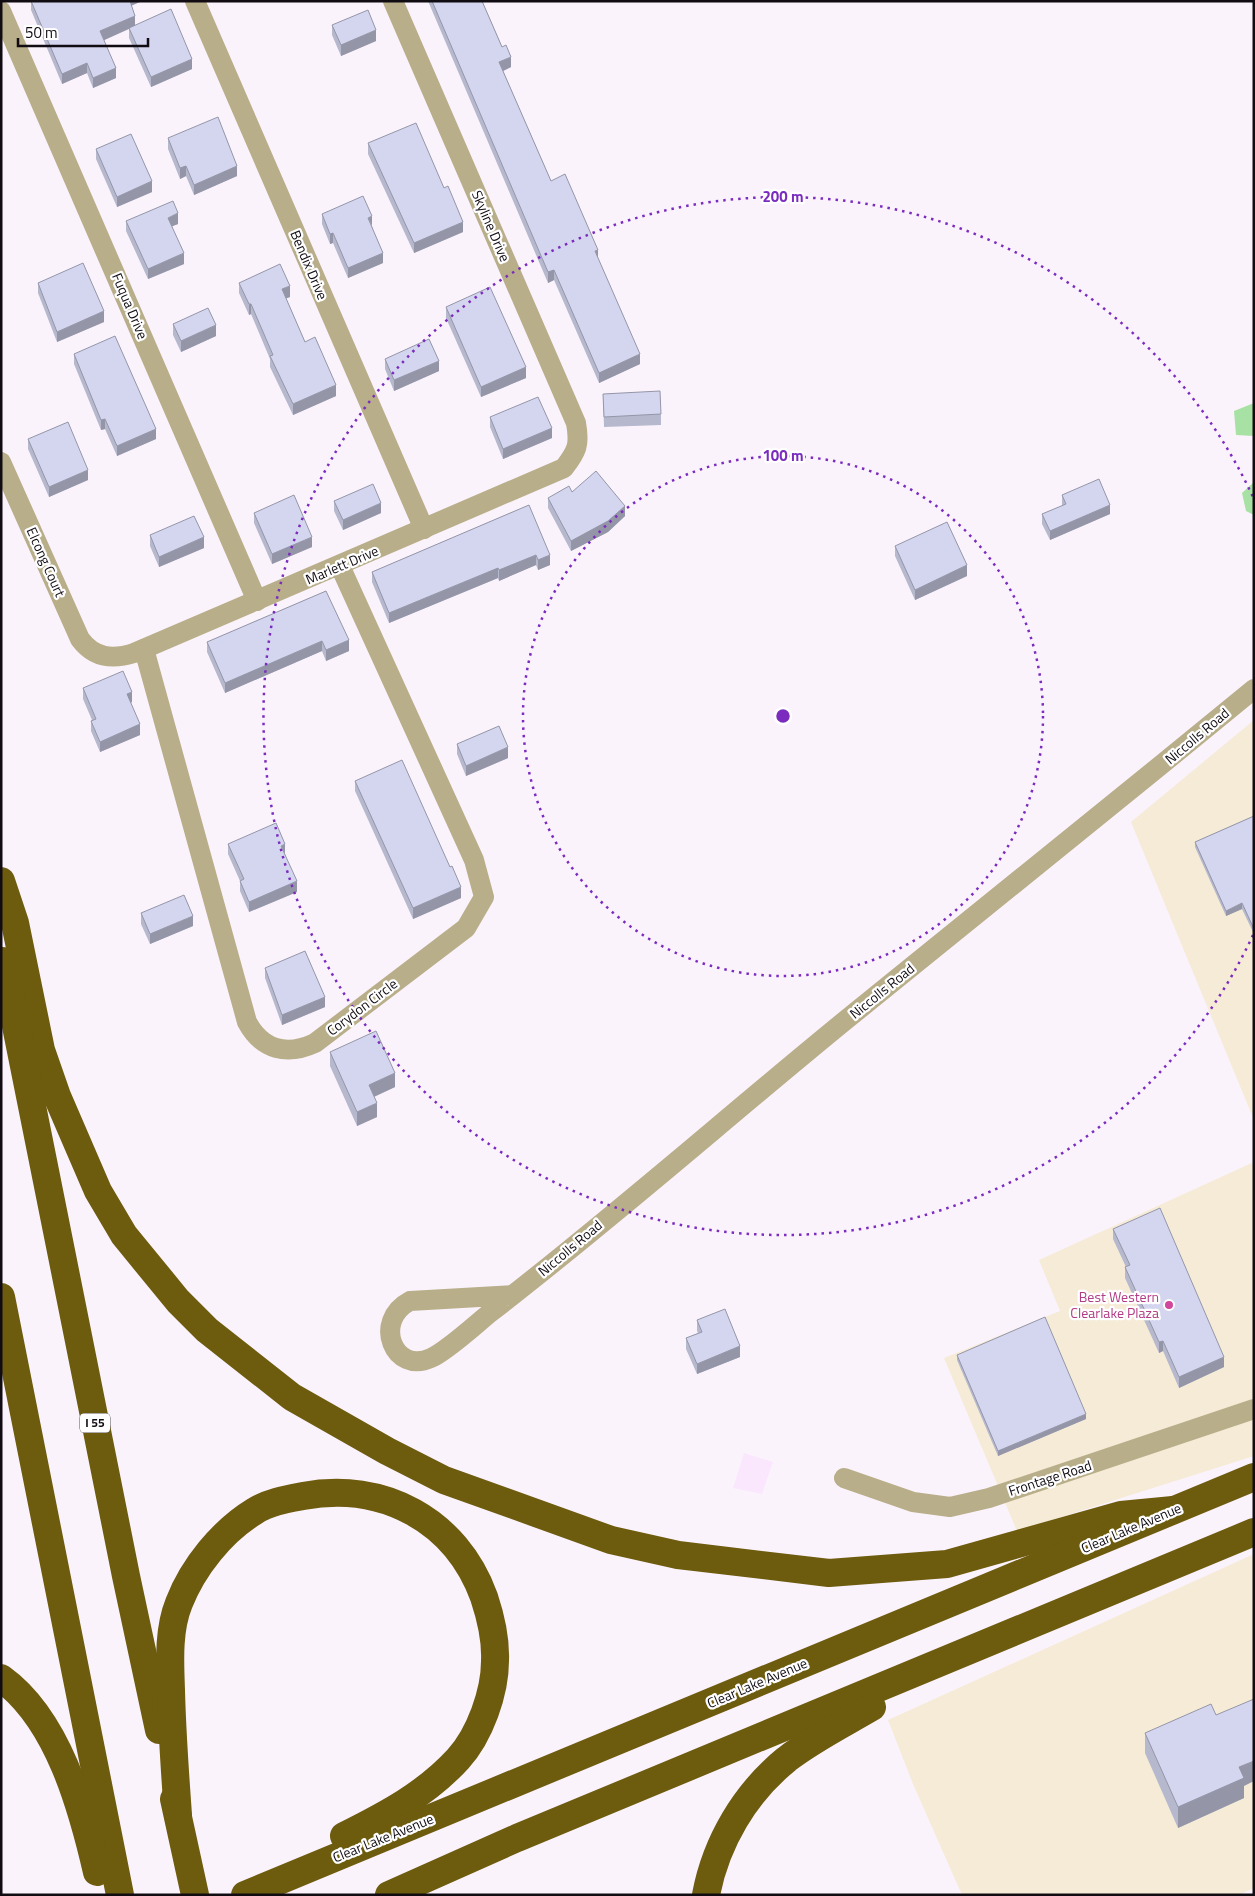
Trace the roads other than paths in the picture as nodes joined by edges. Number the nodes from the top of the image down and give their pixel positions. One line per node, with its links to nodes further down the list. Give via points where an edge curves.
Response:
1 (195, 1): 6 (street, Bendix Drive)
2 (393, 1): 4 (street, Skyline Drive, via 576,423)
3 (1, 11): 8 (street, Fuqua Drive)
4 (576, 452): 6 (street, Marlett Drive, via 564,468 551,476)
5 (1, 462): 10 (street, Elcong Court, via 74,627 85,645)
6 (424, 529): 7 (street, Marlett Drive)
7 (340, 566): 8 (street, Marlett Drive); 9 (street, Corydon Circle, via 474,860 484,897 466,928 303,1049 287,1051 266,1044 252,1032 247,1022)
8 (257, 601): 9 (street, Marlett Drive)
9 (144, 649): 10 (street, Marlett Drive, via 124,656)
10 (98, 655)
11 (1254, 689): 14 (street, Niccolls Road)
12 (1, 881): 19 (highway, via 15,923 41,1050 98,1191 124,1235 206,1330 292,1397 387,1452 444,1480 611,1540 678,1555 829,1573 947,1564 1121,1515)
13 (1, 950): 23 (highway, I 55, via 124,1567)
14 (513, 1295): 14 (street, Niccolls Road, via 410,1301 399,1306 393,1315 390,1332 393,1346 401,1356 415,1362 432,1358)
15 (1, 1297): 26 (highway)
16 (1254, 1409): 18 (street, Frontage Road, via 989,1498 950,1507 913,1502)
17 (1254, 1477): 19 (highway, Clear Lake Avenue)
18 (844, 1478)
19 (1173, 1510): 24 (highway, Clear Lake Avenue)
20 (1254, 1532): 21 (highway)
21 (977, 1649): 28 (highway, via 517,1838); 29 (highway, via 816,1739 787,1760 755,1791 733,1823 718,1850)
22 (1, 1678): 25 (highway, via 24,1698 71,1778)
23 (178, 1815): 24 (highway, via 169,1659 178,1604 192,1576 211,1551 256,1510 283,1500 322,1492 351,1492 384,1498 436,1528 470,1566 488,1610 496,1650 495,1676 488,1704 460,1757 415,1798 329,1844); 27 (highway, I 55)
24 (258, 1889)
25 (103, 1895)
26 (120, 1895)
27 (195, 1895)
28 (389, 1895)
29 (706, 1895)

